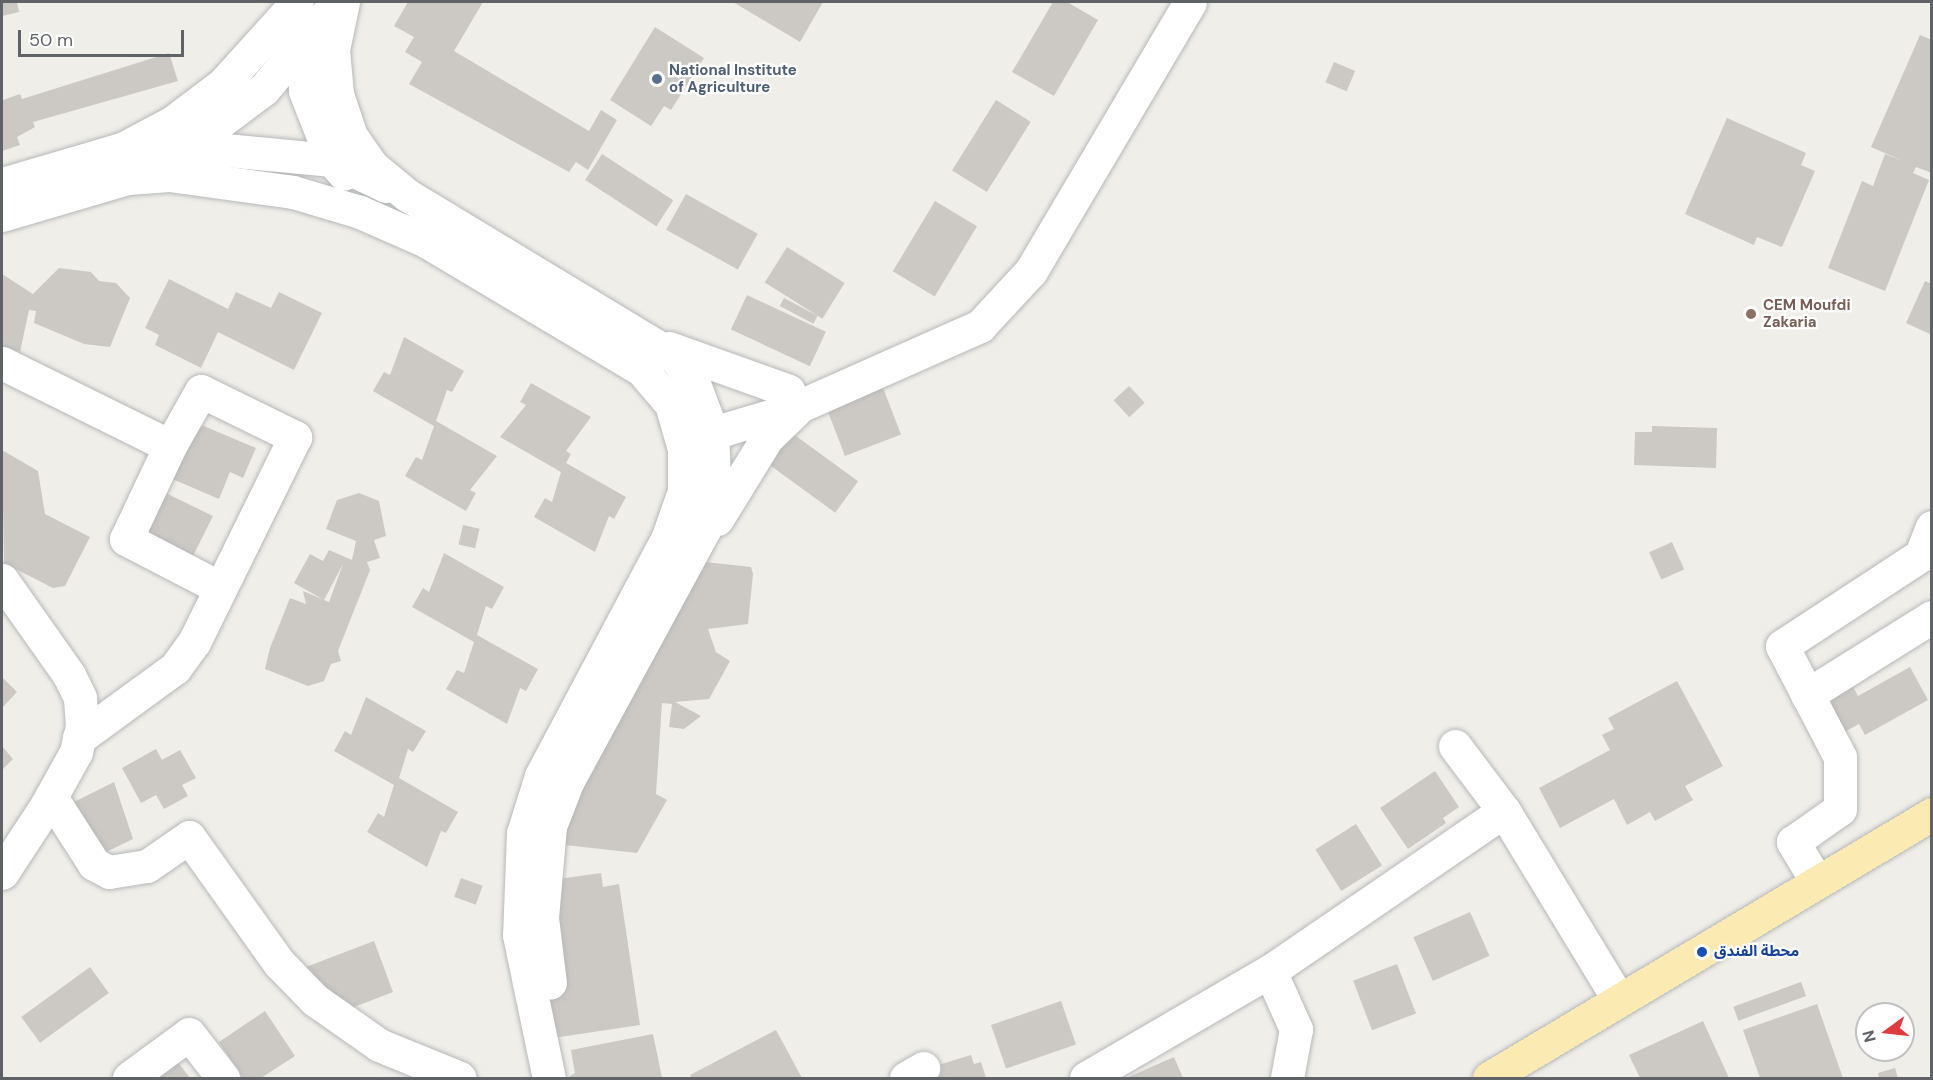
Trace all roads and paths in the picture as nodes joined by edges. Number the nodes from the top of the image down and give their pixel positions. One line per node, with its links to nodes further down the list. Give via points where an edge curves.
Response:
1 (297, 2): 9 (street, via 223,84)
2 (312, 2): 6 (street)
3 (337, 2): 6 (street)
4 (343, 2): 11 (street, via 333,50 337,94 357,144 373,167)
5 (1190, 2): 16 (street, via 1030,271 1004,304 970,331 829,390)
6 (299, 52): 7 (street, via 264,89); 8 (street, via 305,91)
7 (185, 149): 8 (street); 9 (street)
8 (332, 160): 11 (street); 13 (street)
9 (125, 164): 10 (street); 12 (street); 13 (street, via 169,175 293,192)
10 (2, 184)
11 (407, 195): 14 (street)
12 (2, 215)
13 (386, 224): 17 (street, via 426,241 641,369)
14 (659, 345): 16 (street); 17 (street, via 693,381)
15 (2, 363): 18 (street)
16 (794, 399): 17 (street); 20 (street, via 721,516)
17 (700, 431): 20 (street, via 715,500); 37 (street, via 668,537 541,776 523,833 519,935)
18 (170, 446): 22 (street, via 126,539); 22 (street, via 201,391 295,437)
19 (1932, 527): 24 (street, via 1921,555 1782,646)
20 (704, 530): 38 (street, via 568,780 550,826 542,873 544,948)
21 (2, 580): 25 (street, via 73,682 80,698)
22 (220, 588): 25 (street, via 175,668)
23 (1932, 617): 24 (street)
24 (1807, 695): 31 (street, via 1840,757 1840,809 1793,842)
25 (79, 738): 27 (street)
26 (1455, 747): 28 (street)
27 (51, 797): 30 (street); 36 (street, via 94,864 109,872 147,866 189,837 279,963 315,1000 379,1045)
28 (1504, 811): 32 (street); 33 (street)
29 (1932, 814): 31 (main road)
30 (2, 873)
31 (1817, 882): 33 (main road)
32 (1270, 971): 39 (street); 40 (street, via 1296,1029)
33 (1619, 1000): 41 (main road)
34 (129, 1078): 35 (street, via 189,1034)
35 (223, 1078)
36 (460, 1078)
37 (549, 1078)
38 (572, 1078)
39 (1086, 1078)
40 (1287, 1078)
41 (1489, 1078)

